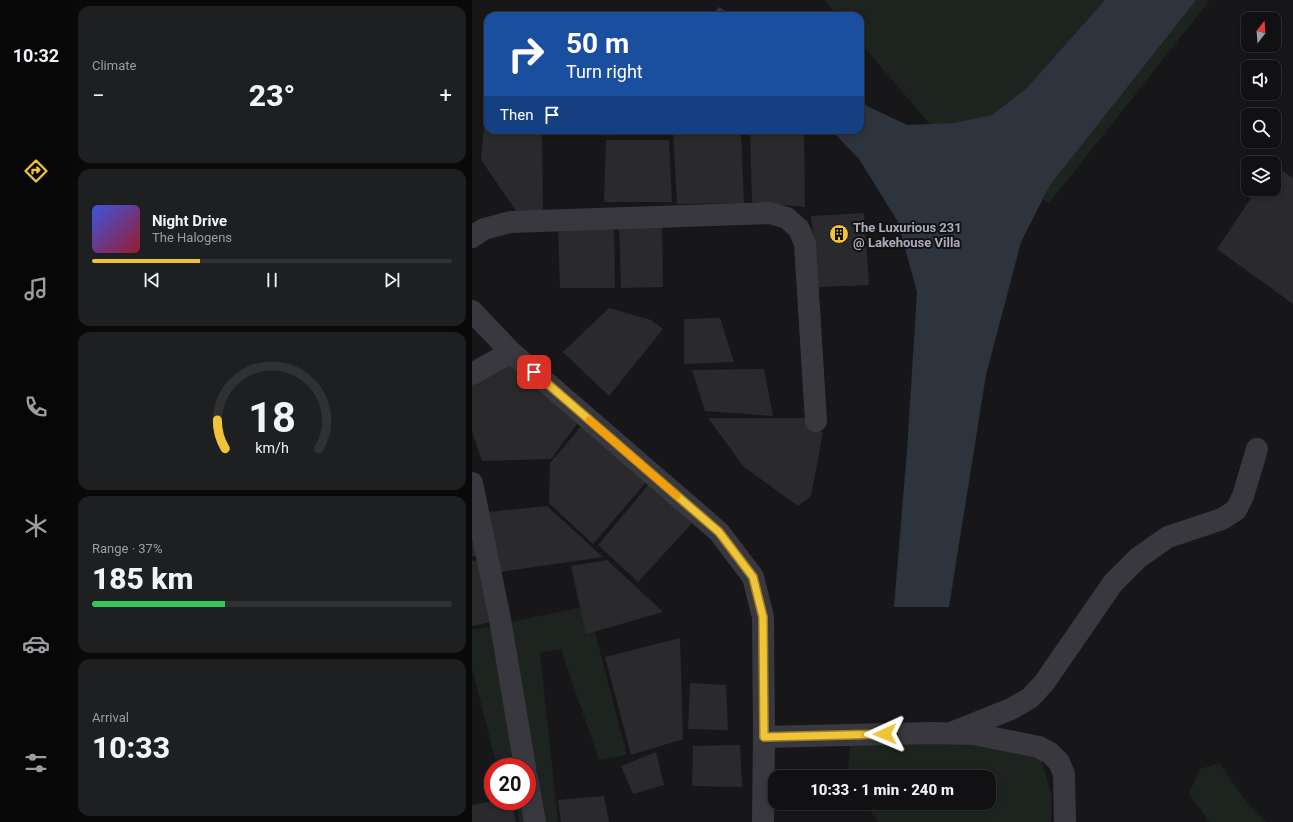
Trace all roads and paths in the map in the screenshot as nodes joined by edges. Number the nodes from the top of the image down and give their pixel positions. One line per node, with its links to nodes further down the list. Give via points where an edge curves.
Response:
1 (472, 236): 5 (street, via 484,229 510,222 770,213 787,218 799,229 804,244)
2 (472, 311): 3 (street)
3 (511, 352): 4 (street); 9 (street, via 719,532 753,577 763,617)
4 (472, 374)
5 (816, 421)
6 (1258, 449): 8 (street, via 1236,510 1222,519 1168,537 1138,558 1113,583 1044,683 1030,698 1011,709)
7 (472, 484): 10 (street, via 500,619)
8 (951, 734): 9 (street); 14 (street, via 974,734 1032,745 1050,753 1059,762 1064,774)
9 (764, 737): 13 (street)
10 (523, 758)
11 (532, 810): 12 (street)
12 (534, 822)
13 (763, 822)
14 (1065, 822)

